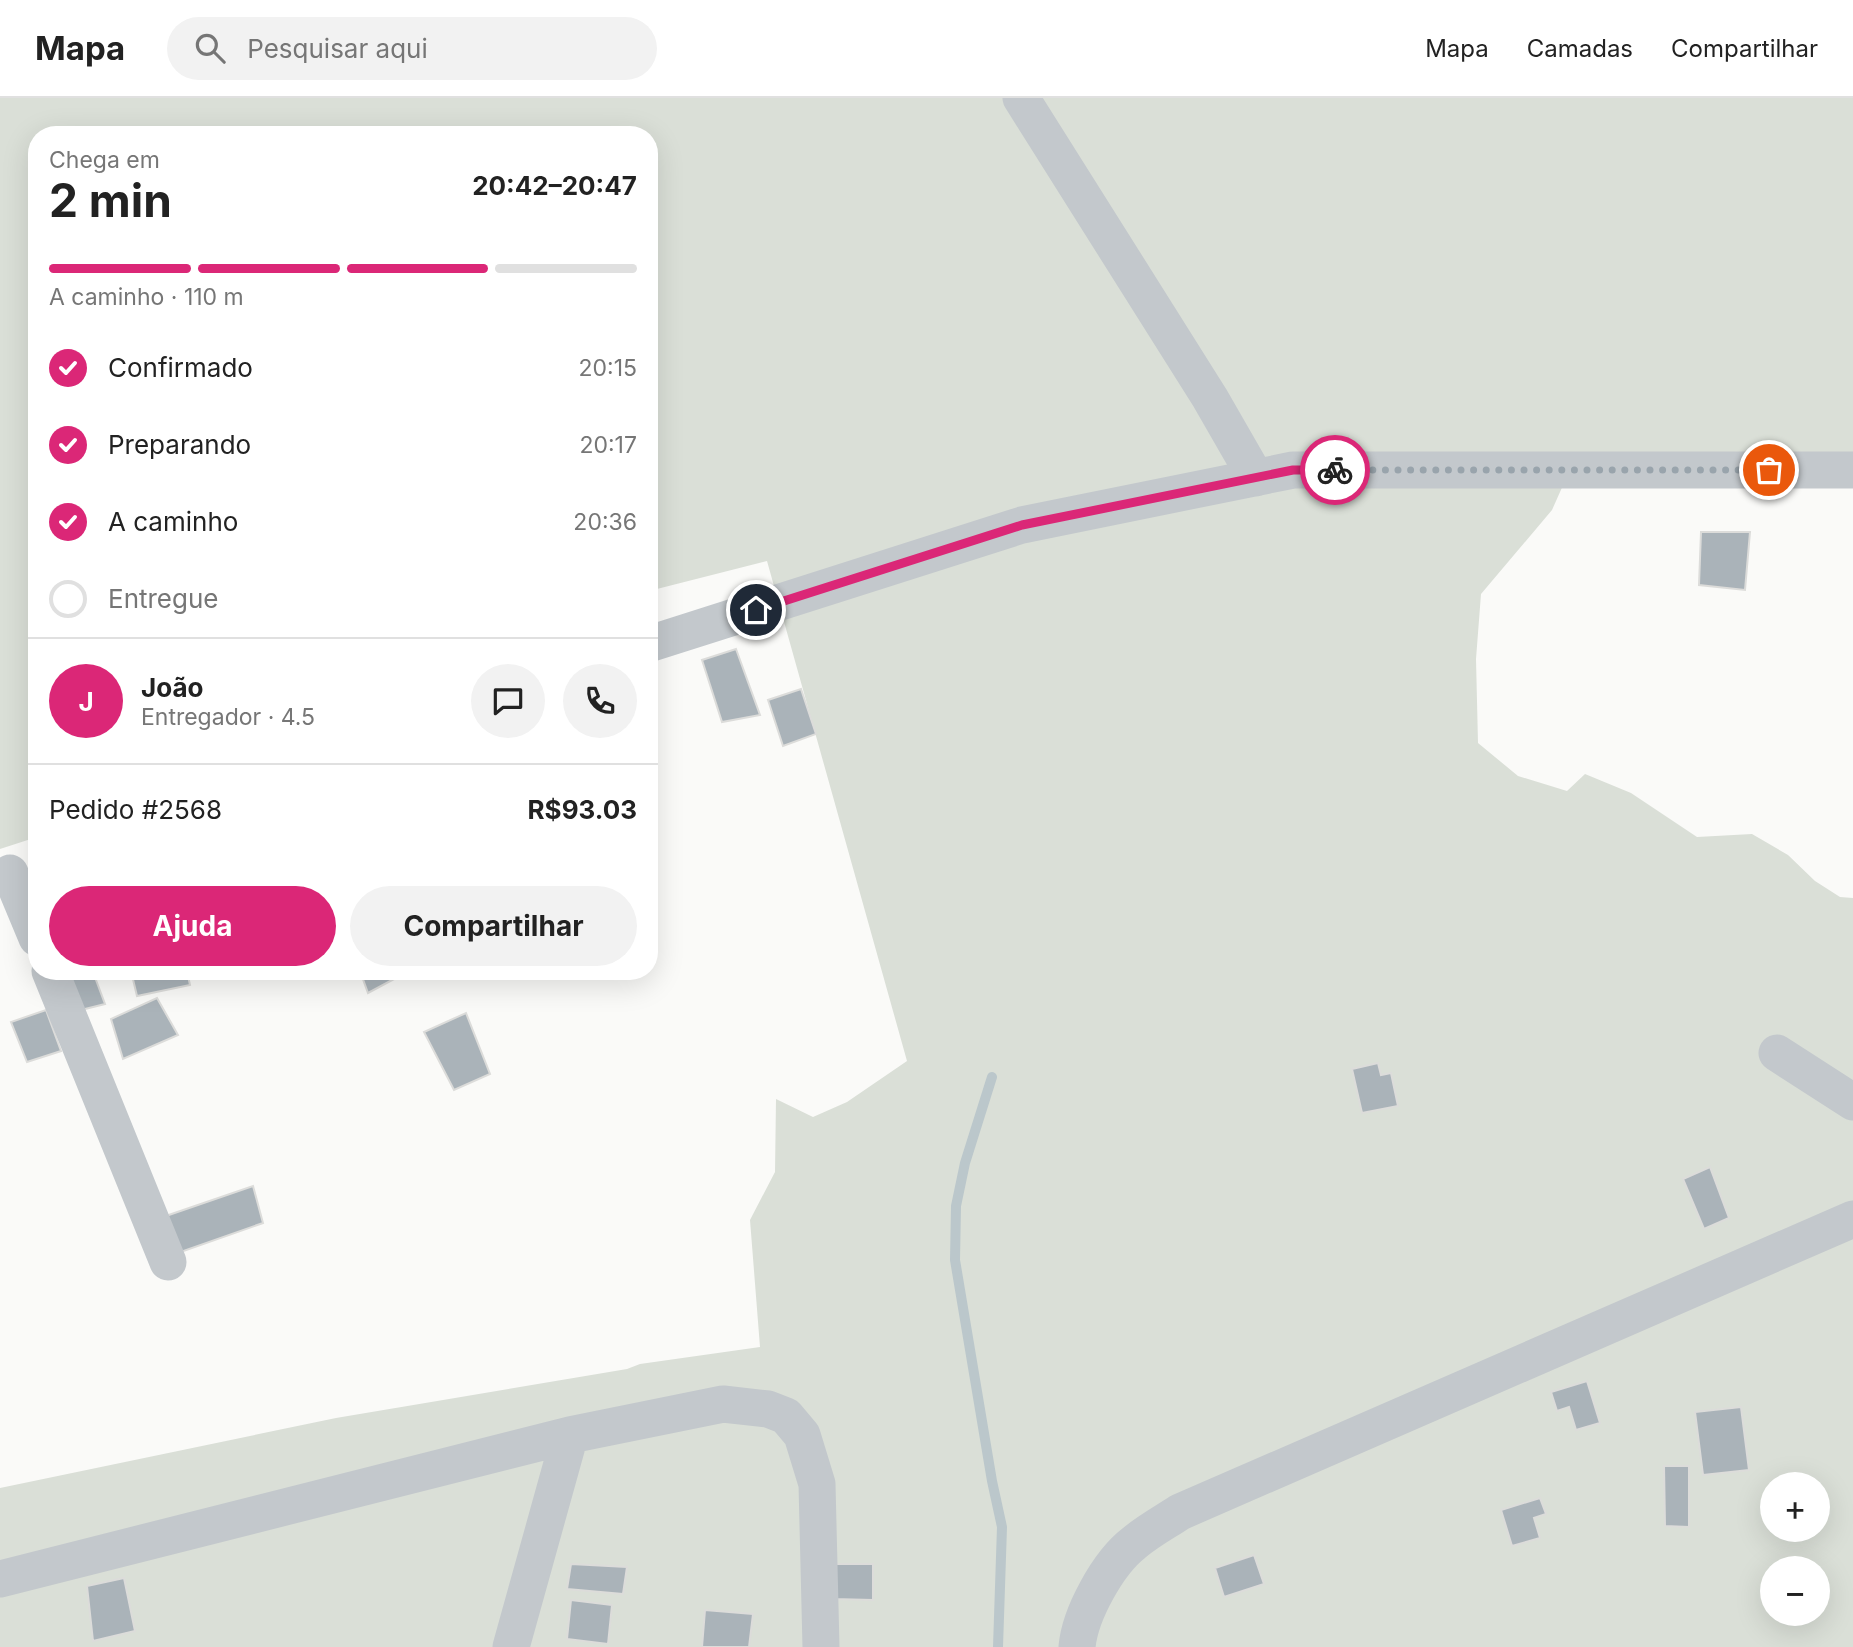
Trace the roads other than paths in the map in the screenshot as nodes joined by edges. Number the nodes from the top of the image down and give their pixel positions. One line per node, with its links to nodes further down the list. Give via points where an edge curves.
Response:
1 (1021, 98): 3 (street)
2 (1853, 470): 3 (street, via 1293,470)
3 (1256, 478): 4 (street, via 1022,525)
4 (658, 641)
5 (16, 870): 6 (street)
6 (28, 909)
7 (54, 980): 11 (street)
8 (1777, 1054): 9 (street)
9 (1853, 1102)
10 (1853, 1219): 16 (street, via 1180,1512 1132,1544 1101,1582 1079,1630)
11 (169, 1262)
12 (570, 1435): 13 (street); 14 (street); 15 (street, via 723,1404 768,1409 786,1416 802,1435 817,1484)
13 (0, 1579)
14 (511, 1647)
15 (821, 1647)
16 (1077, 1647)

